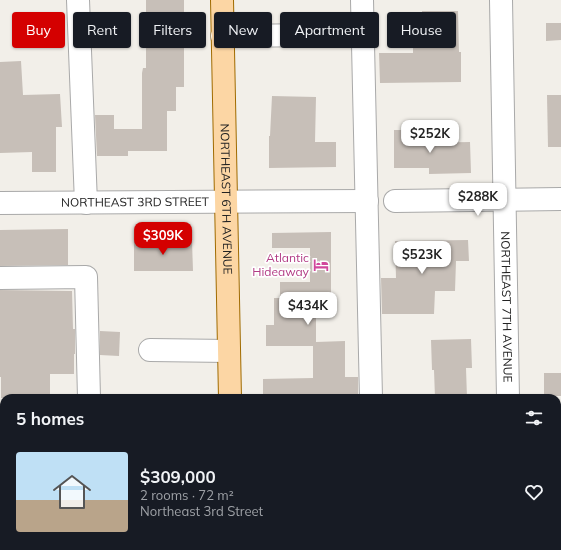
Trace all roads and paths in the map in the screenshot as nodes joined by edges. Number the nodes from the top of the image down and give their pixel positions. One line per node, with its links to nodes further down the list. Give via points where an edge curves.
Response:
1 (78, 0): 13 (street)
2 (222, 0): 5 (main road, NORTHEAST 6TH AVENUE)
3 (362, 0): 9 (street)
4 (501, 0): 8 (street, NORTHEAST 7TH AVENUE)
5 (222, 12)
6 (222, 48): 11 (main road, NORTHEAST 6TH AVENUE)
7 (561, 199): 8 (street)
8 (505, 200): 10 (street); 20 (street, NORTHEAST 7TH AVENUE)
9 (366, 201): 11 (street, NORTHEAST 3RD STREET); 19 (street)
10 (395, 201)
11 (226, 203): 13 (street, NORTHEAST 3RD STREET); 16 (main road, NORTHEAST 6TH AVENUE)
12 (0, 204): 13 (street, NORTHEAST 3RD STREET)
13 (86, 204)
14 (0, 278): 17 (street, via 86,277)
15 (150, 350): 16 (street)
16 (229, 350): 18 (main road, NORTHEAST 6TH AVENUE)
17 (89, 394)
18 (230, 394)
19 (371, 394)
20 (508, 394)

